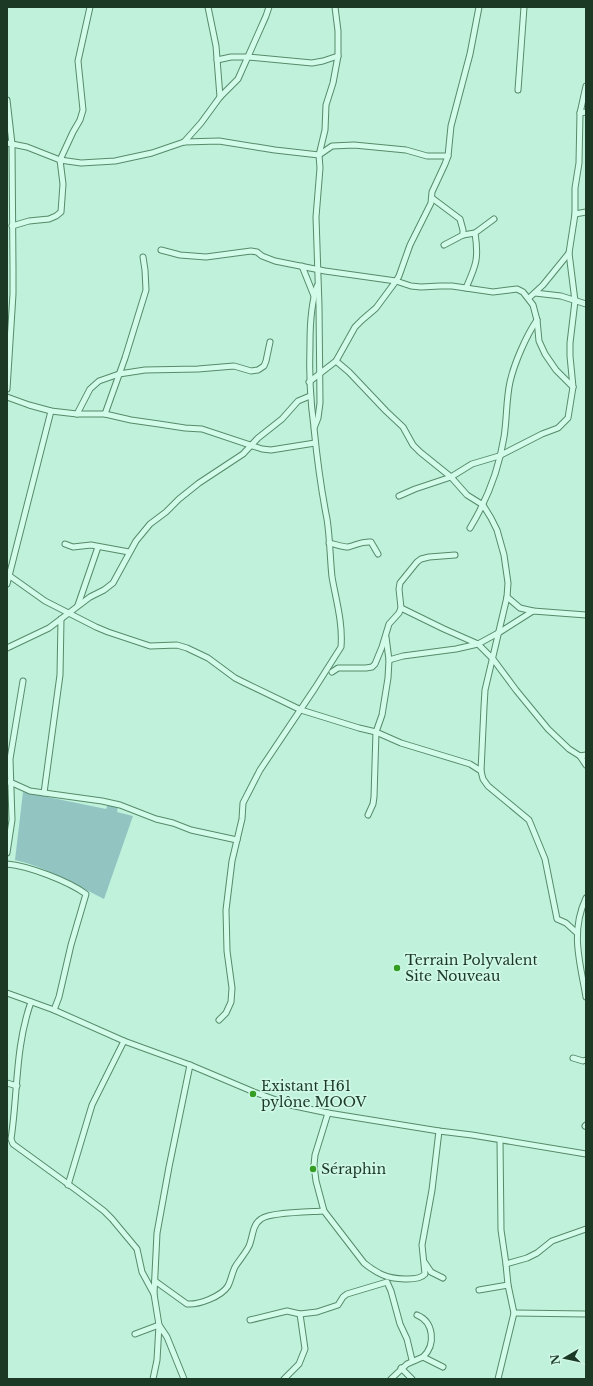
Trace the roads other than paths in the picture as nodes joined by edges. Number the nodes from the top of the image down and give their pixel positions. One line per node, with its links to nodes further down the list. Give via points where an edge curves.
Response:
1 (90, 7): 20 (street, via 78,61 83,110)
2 (208, 7): 9 (street)
3 (269, 7): 8 (street)
4 (335, 7): 7 (street)
5 (479, 7): 19 (street, via 452,126)
6 (524, 7): 11 (street)
7 (338, 56): 8 (street, via 312,63); 18 (street, via 326,105 325,130)
8 (248, 57): 9 (street); 12 (street, via 238,79)
9 (217, 60): 12 (street)
10 (586, 86): 15 (street)
11 (518, 90)
12 (220, 97): 16 (street)
13 (7, 100): 17 (street)
14 (586, 112): 15 (street)
15 (580, 113): 23 (street)
16 (184, 142): 18 (street, via 219,141); 20 (street, via 152,153 115,161 81,163)
17 (10, 144): 20 (street, via 27,147); 25 (street)
18 (319, 155): 19 (street, via 332,146 354,146 406,150 427,156); 34 (street)
19 (448, 156): 21 (street, via 432,192)
20 (60, 160): 25 (street, via 63,184 61,212 49,219)
21 (432, 198): 27 (street, via 460,219); 35 (street)
22 (586, 212): 23 (street)
23 (575, 214): 31 (street)
24 (494, 219): 26 (street)
25 (12, 226): 28 (street)
26 (475, 233): 27 (street); 37 (street, via 476,264)
27 (463, 235): 29 (street)
28 (10, 236): 50 (street, via 13,294)
29 (444, 245)
30 (161, 250): 33 (street, via 180,255 206,257 250,251 275,261)
31 (569, 254): 38 (street); 41 (street)
32 (143, 257): 47 (street, via 146,290)
33 (302, 266): 34 (street); 39 (street)
34 (317, 269): 35 (street); 36 (street)
35 (396, 281): 37 (street, via 421,287); 45 (street, via 376,308 356,327)
36 (318, 282): 39 (street); 46 (street)
37 (466, 288): 40 (street, via 493,292 517,289)
38 (535, 294): 40 (street); 41 (street, via 562,296)
39 (314, 296): 48 (street, via 310,328)
40 (529, 298): 43 (street)
41 (575, 301): 42 (street); 49 (street, via 570,342)
42 (586, 304)
43 (537, 320): 49 (street, via 539,341 545,354); 59 (street, via 525,341 510,381 504,437)
44 (270, 342): 47 (street, via 264,366 258,370 251,371 234,366 145,370)
45 (336, 360): 46 (street); 60 (street, via 403,427 413,445)
46 (320, 373): 48 (street); 56 (street, via 320,409)
47 (119, 374): 54 (street, via 99,381 90,388); 55 (street)
48 (309, 382): 51 (street)
49 (573, 387): 59 (street, via 568,418 563,424)
50 (7, 389)
51 (310, 396): 56 (street); 58 (street, via 301,399)
52 (7, 397): 53 (street)
53 (51, 411): 54 (street); 70 (street)
54 (77, 414): 55 (street)
55 (105, 414): 58 (street, via 202,429)
56 (314, 428): 57 (street)
57 (315, 444): 58 (street, via 271,450); 64 (street, via 327,520)
58 (250, 446): 67 (street, via 243,454 199,483 150,524)
59 (499, 456): 60 (street, via 472,464); 62 (street)
60 (450, 477): 61 (street); 62 (street, via 467,495)
61 (399, 496)
62 (483, 505): 63 (street); 72 (street, via 492,518 504,555)
63 (470, 528)
64 (328, 543): 68 (street, via 344,547 371,542); 87 (street, via 338,602 341,647)
65 (65, 544): 66 (street, via 73,547)
66 (98, 547): 67 (street); 73 (street)
67 (129, 552): 73 (street, via 113,583)
68 (378, 554)
69 (455, 554): 74 (street, via 429,557 417,562 400,583)
70 (8, 575): 71 (street); 76 (street, via 45,601)
71 (7, 584)
72 (507, 597): 75 (street, via 520,608); 79 (street)
73 (78, 606): 76 (street)
74 (401, 608): 80 (street, via 389,624); 81 (street)
75 (533, 611): 77 (street); 79 (street)
76 (70, 613): 78 (street); 87 (street, via 108,632 150,646 177,645 187,648 208,658 239,680)
77 (586, 615)
78 (61, 619): 82 (street, via 49,628); 94 (street, via 60,675)
79 (500, 632): 81 (street); 83 (street)
80 (386, 634): 84 (street); 85 (street, via 372,667 338,668)
81 (478, 644): 83 (street); 84 (street)
82 (7, 648)
83 (493, 658): 90 (street, via 548,729); 92 (street, via 485,696)
84 (388, 660): 88 (street, via 382,715)
85 (332, 672)
86 (23, 681): 93 (street, via 10,759)
87 (301, 710): 88 (street); 96 (street, via 260,770 243,803)
88 (376, 732): 92 (street, via 401,743 470,764); 95 (street, via 374,797)
89 (586, 755): 90 (street)
90 (580, 756): 91 (street)
91 (586, 765)
92 (481, 771): 100 (street, via 488,786 529,820 546,866 557,919)
93 (9, 782): 94 (street, via 30,791); 97 (street, via 12,820)
94 (44, 793): 96 (street, via 120,805 191,830)
95 (368, 815)
96 (236, 840): 105 (street, via 226,910 231,1002)
97 (7, 853)
98 (7, 864): 104 (street, via 46,874 86,894)
99 (586, 898): 100 (street)
100 (577, 933): 102 (street, via 576,946)
101 (7, 993): 103 (street)
102 (586, 995)
103 (31, 1002): 104 (street); 111 (street, via 21,1038)
104 (54, 1010): 106 (street)
105 (219, 1020)
106 (124, 1041): 109 (street); 116 (street, via 92,1105)
107 (574, 1058): 108 (street)
108 (586, 1060)
109 (190, 1065): 112 (street, via 290,1105); 123 (street, via 159,1219)
110 (7, 1084): 111 (street)
111 (17, 1086): 116 (street, via 12,1144)
112 (328, 1113): 113 (street); 117 (street, via 314,1165)
113 (439, 1131): 114 (street); 120 (street, via 422,1245)
114 (500, 1140): 115 (street); 119 (street, via 501,1230)
115 (586, 1154)
116 (68, 1185): 127 (street, via 104,1211 133,1243 139,1255 142,1272)
117 (324, 1211): 121 (street, via 364,1263); 123 (street, via 271,1215 259,1220 249,1246 234,1270 228,1286 211,1298 186,1304)
118 (586, 1229): 119 (street, via 552,1241 527,1258)
119 (506, 1264): 125 (street)
120 (428, 1272): 121 (street, via 415,1279); 122 (street)
121 (385, 1276): 124 (street)
122 (443, 1278)
123 (155, 1281): 127 (street)
124 (387, 1282): 129 (street, via 347,1294 336,1306); 136 (street)
125 (508, 1285): 126 (street); 128 (street)
126 (479, 1290)
127 (154, 1294): 133 (street)
128 (514, 1313): 130 (street); 144 (street)
129 (300, 1314): 132 (street, via 287,1311); 141 (street, via 305,1349 299,1364)
130 (586, 1314)
131 (417, 1315): 135 (street, via 429,1324 430,1330 429,1350)
132 (250, 1320)
133 (159, 1325): 134 (street); 139 (street); 140 (street, via 167,1337)
134 (135, 1334)
135 (423, 1357): 136 (street); 137 (street)
136 (412, 1360): 138 (street)
137 (443, 1367)
138 (401, 1368): 142 (street); 143 (street)
139 (153, 1379)
140 (184, 1379)
141 (284, 1379)
142 (391, 1379)
143 (412, 1379)
144 (498, 1379)

